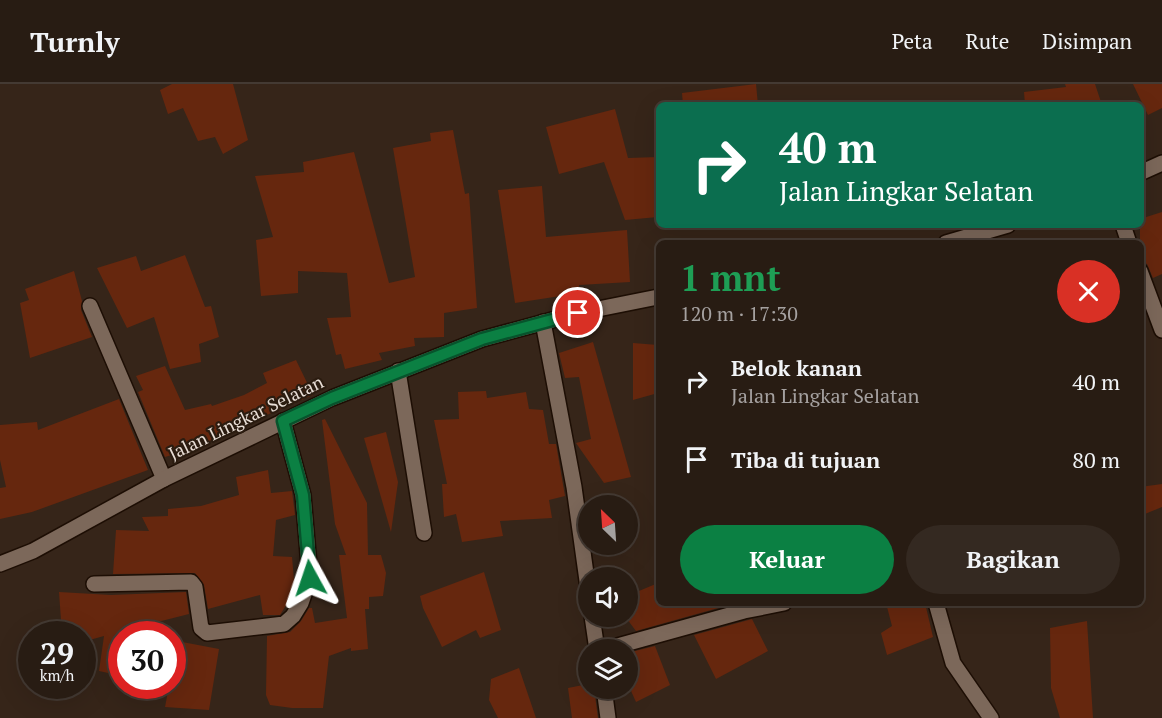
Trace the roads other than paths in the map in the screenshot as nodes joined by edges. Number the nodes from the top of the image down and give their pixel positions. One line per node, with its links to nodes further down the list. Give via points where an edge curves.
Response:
1 (1162, 163): 2 (street)
2 (1144, 171)
3 (998, 228): 4 (street)
4 (956, 240)
5 (1144, 282): 9 (street)
6 (656, 297): 8 (street, Jalan Lingkar Selatan)
7 (90, 306): 12 (street)
8 (543, 322): 10 (street, Jalan Lingkar Selatan, via 482,339); 15 (street)
9 (1162, 330)
10 (398, 371): 11 (street, Jalan Lingkar Selatan); 13 (street)
11 (283, 421): 12 (street, Jalan Lingkar Selatan); 16 (street, via 303,495 310,578 301,603 284,624 207,633 201,628 191,582)
12 (165, 478): 14 (street, Jalan Lingkar Selatan, via 33,551)
13 (424, 533)
14 (0, 564)
15 (585, 567)
16 (94, 584)
17 (769, 606): 19 (street)
18 (937, 606): 22 (street, via 953,663)
19 (638, 640)
20 (605, 699): 21 (street)
21 (608, 718)
22 (991, 718)

